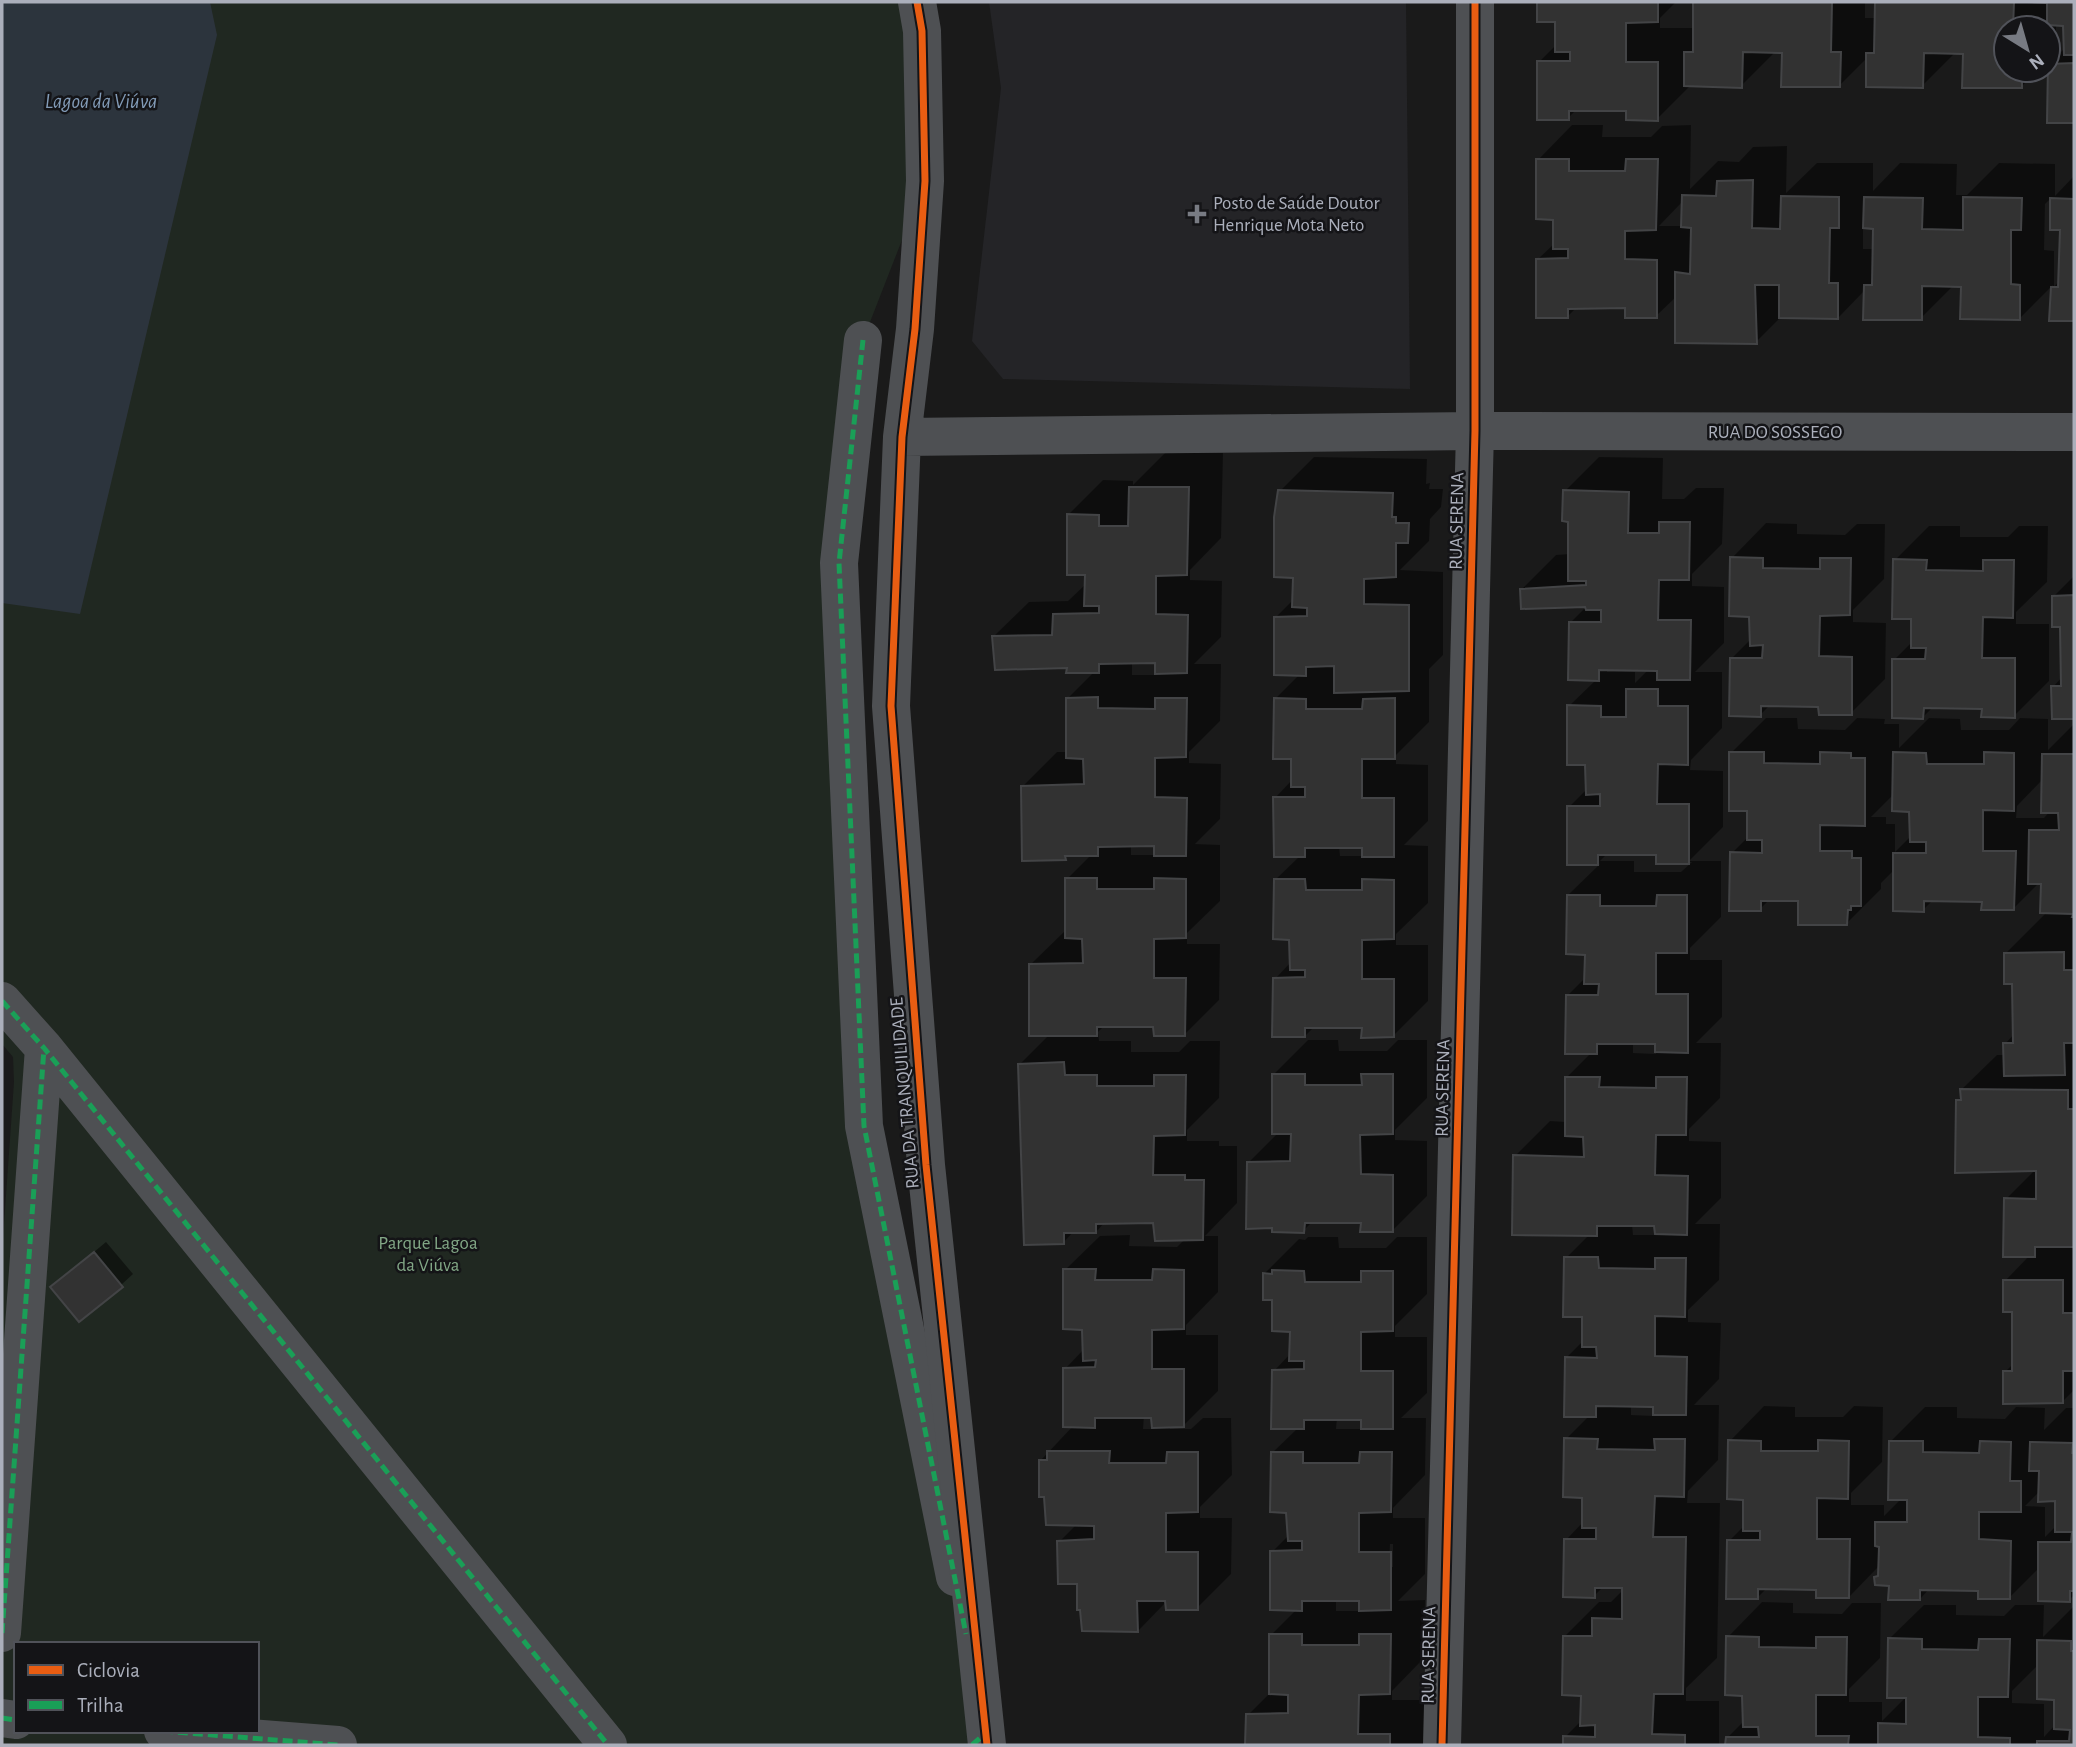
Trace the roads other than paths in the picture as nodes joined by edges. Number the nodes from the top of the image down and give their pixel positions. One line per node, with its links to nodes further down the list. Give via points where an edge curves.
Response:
1 (917, 2): 6 (street, RUA DA TRANQUILIDADE, via 922,31 925,181)
2 (1475, 2): 4 (street, RUA SERENA)
3 (863, 340): 11 (street, via 839,564 864,1126)
4 (1475, 431): 5 (street, RUA DO SOSSEGO); 6 (street, RUA DO SOSSEGO); 14 (street, RUA SERENA)
5 (2074, 432)
6 (902, 437): 11 (street, RUA DA TRANQUILIDADE, via 891,706 926,1165)
7 (2, 1001): 8 (street)
8 (44, 1048): 9 (street); 13 (street)
9 (2, 1633)
10 (188, 1733): 12 (street)
11 (982, 1741)
12 (338, 1745)
13 (608, 1745)
14 (1442, 1745)

